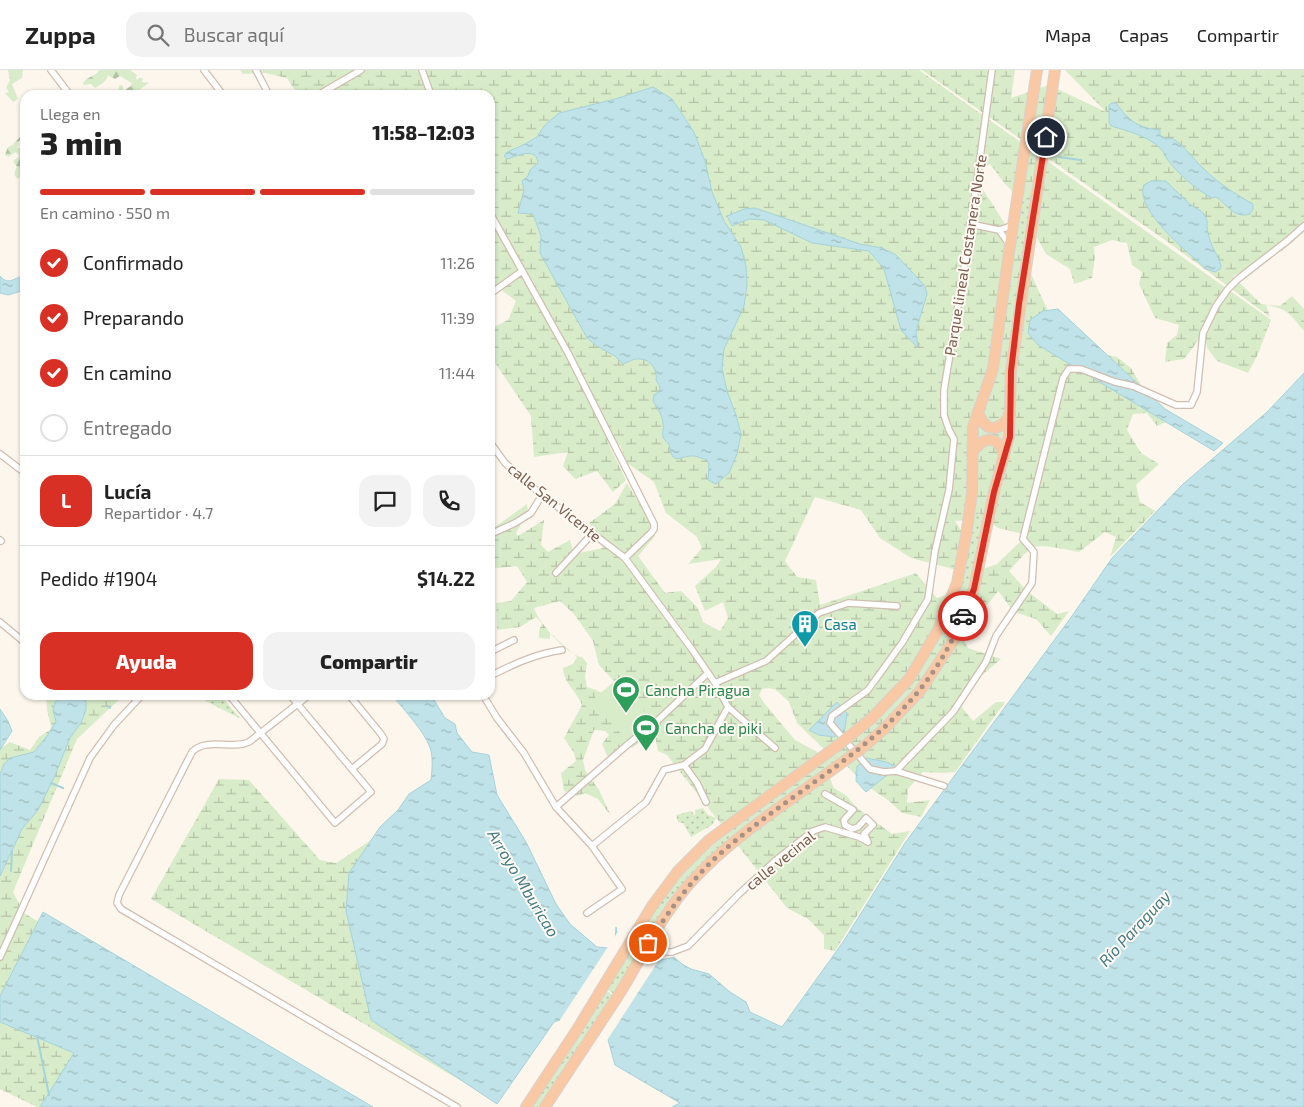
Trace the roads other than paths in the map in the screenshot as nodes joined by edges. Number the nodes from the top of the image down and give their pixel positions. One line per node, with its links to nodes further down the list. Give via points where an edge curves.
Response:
1 (51, 70): 9 (street)
2 (204, 70): 10 (street)
3 (256, 70): 11 (street)
4 (361, 70): 12 (street)
5 (422, 70): 13 (street)
6 (992, 70): 15 (street, Parque lineal Costanera Norte)
7 (1038, 70): 16 (highway)
8 (1055, 70): 23 (highway, via 1019,304 1011,371)
9 (66, 90)
10 (219, 90)
11 (266, 90)
12 (327, 90)
13 (429, 90)
14 (495, 223): 20 (street)
15 (970, 224): 18 (street); 55 (street, Parque lineal Costanera Norte, via 944,390 944,415 954,439 949,490 928,599 902,643 868,690 830,719 870,769)
16 (1014, 225): 18 (street); 19 (highway)
17 (1304, 226): 55 (street, via 1238,279 1216,306 1203,332 1197,392 1191,405 1176,406 1134,386 1081,369 1069,369 1063,378 1024,539 1034,552 1032,583 996,636 986,662 953,712)
18 (999, 230): 19 (street)
19 (1010, 245): 22 (highway, via 993,369)
20 (522, 270): 21 (street); 32 (street, via 568,353 654,524 651,533)
21 (495, 290)
22 (978, 411): 23 (highway, via 989,428 1000,426); 26 (highway, via 973,427)
23 (1010, 414): 27 (highway, via 1010,437)
24 (495, 449): 29 (street, calle San Vicente, via 505,463)
25 (0, 454): 28 (street)
26 (972, 454): 27 (highway, via 978,443 988,440 1000,446); 65 (highway, bridge, via 972,493 956,583 938,630 908,679 872,718 709,840 678,871 652,906)
27 (1004, 457): 66 (highway, bridge, via 974,589 952,641 920,691 861,749 721,853 691,882 640,956 621,991)
28 (20, 469)
29 (542, 495): 30 (street, via 532,513); 31 (street, calle San Vicente)
30 (495, 532)
31 (593, 533): 32 (street, calle San Vicente); 33 (street)
32 (625, 558): 41 (street, calle San Vicente)
33 (556, 572)
34 (897, 606): 42 (street, via 848,603 819,613 766,661)
35 (0, 622): 36 (street)
36 (20, 639)
37 (514, 640): 38 (street)
38 (495, 650)
39 (562, 650): 40 (street, via 520,660)
40 (495, 673)
41 (708, 673): 42 (street, calle San Vicente); 59 (street)
42 (715, 683): 50 (street, calle San Vicente)
43 (137, 700): 63 (street, via 90,758)
44 (233, 700): 51 (street)
45 (294, 700): 49 (street)
46 (304, 700): 49 (street)
47 (353, 700): 54 (street, via 384,739)
48 (486, 700): 59 (street, via 524,753)
49 (298, 705): 51 (street); 54 (street)
50 (728, 707): 52 (street); 53 (street, via 705,749)
51 (261, 733): 54 (street, via 335,823 371,792); 64 (street, via 243,745 203,745 192,752 117,903 121,909)
52 (775, 748)
53 (684, 765): 58 (street); 60 (street, via 664,770 646,802)
54 (352, 769)
55 (896, 771): 56 (street)
56 (944, 786)
57 (825, 794): 62 (street, calle vecinal, via 854,810 844,820 845,825 852,829 866,818 873,825 864,834 868,842 825,828 813,831 739,894 688,946)
58 (706, 802)
59 (556, 807): 60 (street)
60 (592, 846): 61 (street, via 622,889)
61 (587, 913)
62 (664, 952)
63 (0, 958)
64 (457, 1107)
65 (526, 1107)
66 (545, 1107)

